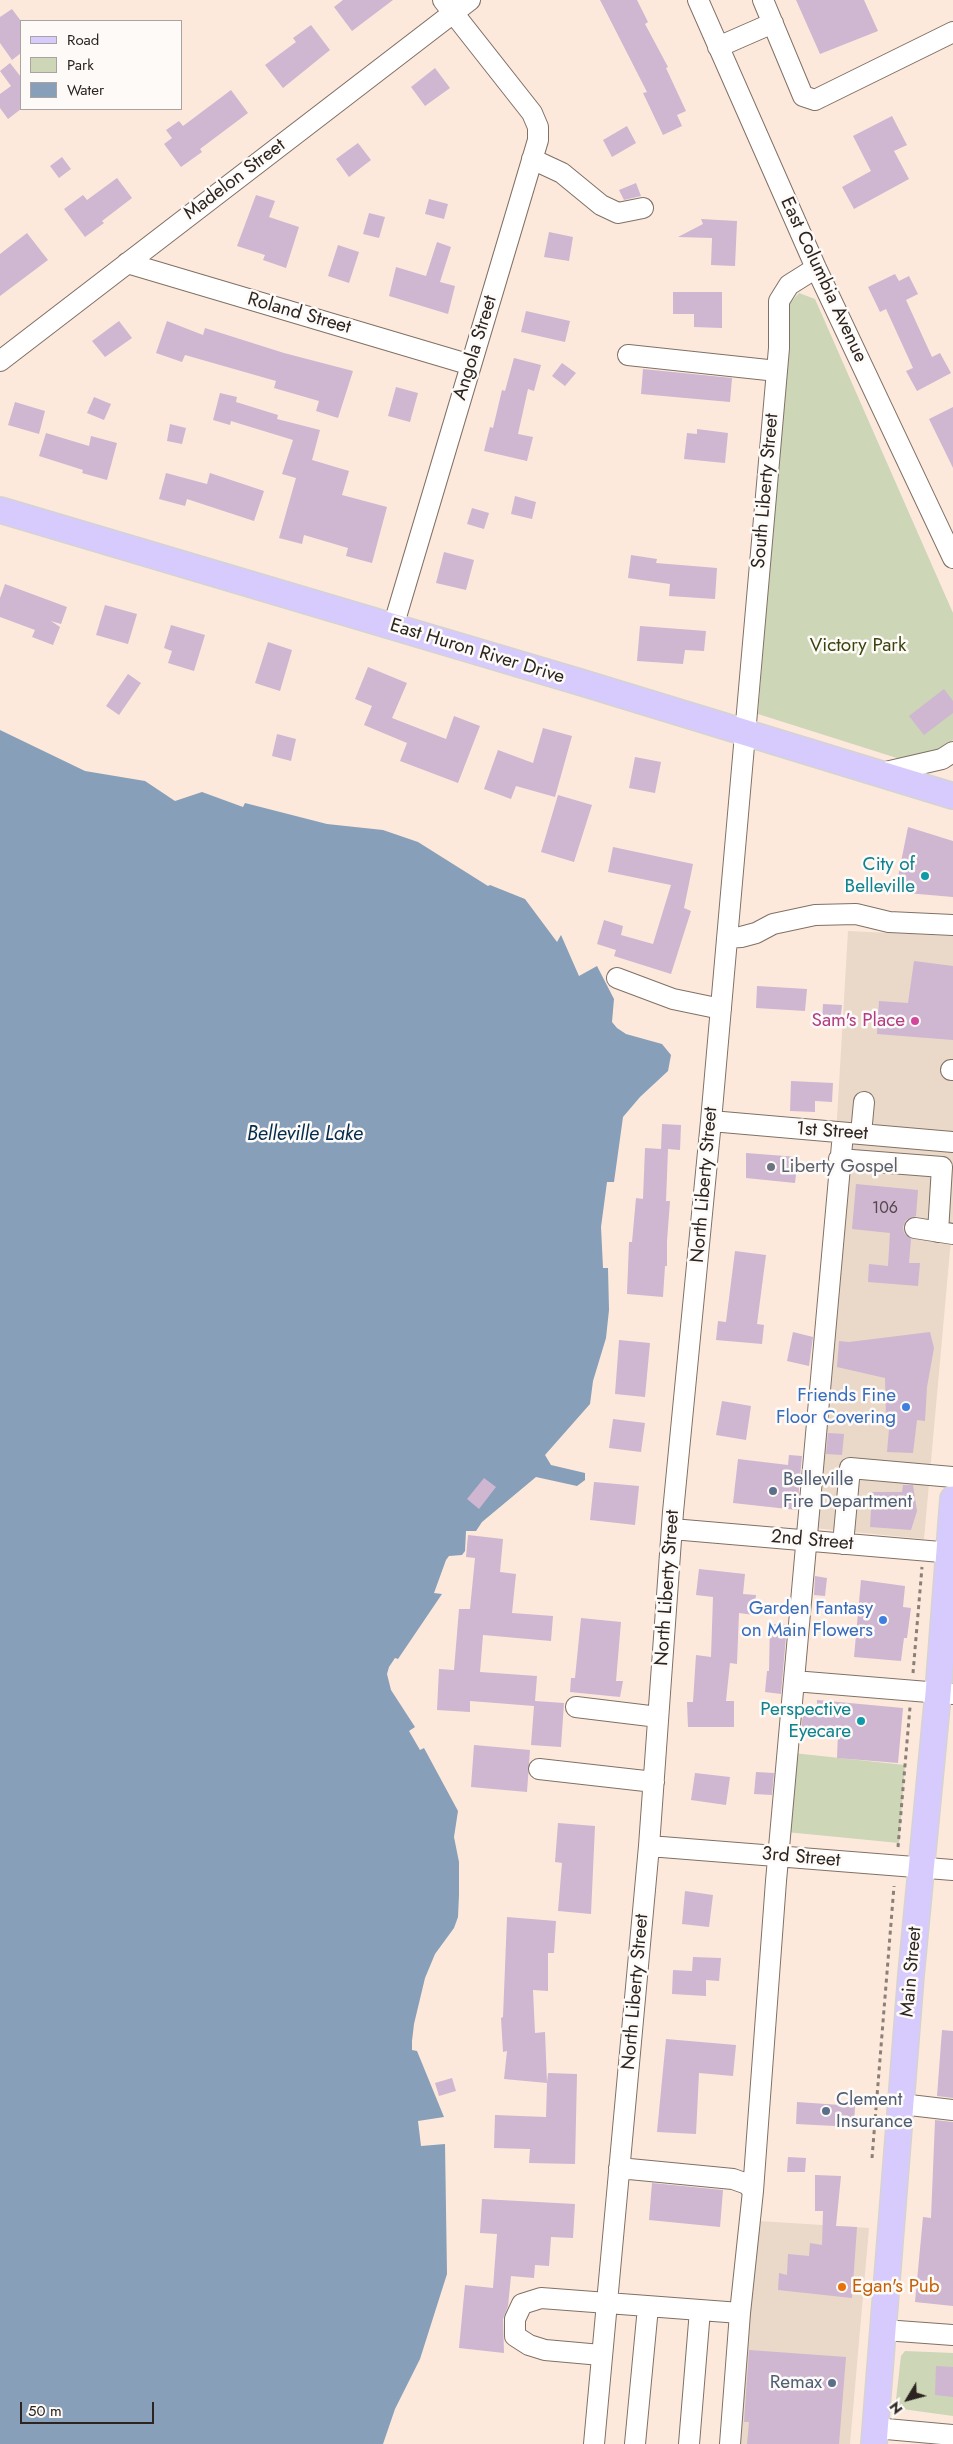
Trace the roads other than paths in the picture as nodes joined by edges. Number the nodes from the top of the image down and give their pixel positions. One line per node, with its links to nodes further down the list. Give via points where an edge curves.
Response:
1 (470, 0): 4 (street, Madelon Street)
2 (698, 0): 7 (street, East Columbia Avenue)
3 (763, 0): 5 (street)
4 (448, 6): 8 (street, Angola Street, via 536,120 538,140); 10 (street, Madelon Street)
5 (773, 23): 6 (street, via 803,96 815,100); 7 (street)
6 (953, 32)
7 (718, 47): 11 (street, East Columbia Avenue)
8 (532, 159): 9 (street, via 562,173 601,205 618,214); 14 (street, Angola Street)
9 (643, 208)
10 (127, 263): 13 (street, Madelon Street); 14 (street, Roland Street)
11 (816, 268): 15 (street, South Liberty Street, via 789,286 779,301); 17 (street, East Columbia Avenue)
12 (628, 355): 15 (street)
13 (0, 361)
14 (471, 365): 18 (street, Angola Street)
15 (777, 371): 19 (street, South Liberty Street)
16 (0, 510): 18 (main road, East Huron River Drive)
17 (953, 558)
18 (393, 627): 19 (main road, East Huron River Drive)
19 (744, 732): 21 (main road, East Huron River Drive); 24 (street, North Liberty Street)
20 (953, 752): 21 (street, via 942,758)
21 (877, 774): 22 (main road, East Huron River Drive)
22 (953, 796)
23 (953, 925): 24 (street, via 889,922 856,914 815,916)
24 (727, 938): 26 (street, North Liberty Street)
25 (617, 978): 26 (street, via 672,999)
26 (720, 1009): 28 (street, North Liberty Street)
27 (864, 1102): 29 (street)
28 (711, 1121): 29 (street, 1st Street); 36 (street, North Liberty Street)
29 (852, 1133): 30 (street, 1st Street); 31 (street)
30 (953, 1142)
31 (839, 1159): 33 (street, via 942,1167); 37 (street)
32 (915, 1228): 33 (street)
33 (946, 1233)
34 (953, 1477): 38 (street, via 850,1468)
35 (953, 1500): 39 (main road, Main Street)
36 (672, 1529): 37 (street, 2nd Street); 43 (street, North Liberty Street)
37 (808, 1541): 38 (street, 2nd Street); 40 (street)
38 (843, 1544): 39 (street, 2nd Street)
39 (951, 1553): 41 (main road, Main Street)
40 (794, 1681): 41 (street); 47 (street)
41 (946, 1694): 48 (main road, Main Street)
42 (576, 1708): 43 (street)
43 (658, 1717): 45 (street, North Liberty Street)
44 (539, 1769): 45 (street)
45 (654, 1782): 46 (street, North Liberty Street)
46 (650, 1846): 47 (street, 3rd Street); 52 (street, North Liberty Street)
47 (780, 1856): 48 (street, 3rd Street); 53 (street)
48 (921, 1868): 49 (street, 3rd Street); 50 (main road, Main Street)
49 (953, 1870)
50 (901, 2104): 51 (street); 58 (main road, Main Street)
51 (953, 2110)
52 (619, 2168): 53 (street, via 733,2179 747,2184); 54 (street, North Liberty Street)
53 (753, 2191): 57 (street)
54 (606, 2305): 55 (street); 60 (street, North Liberty Street); 60 (street, via 541,2298 522,2304 515,2319 515,2336 529,2345 545,2350)
55 (648, 2307): 56 (street); 64 (street)
56 (700, 2310): 57 (street); 65 (street)
57 (740, 2313): 66 (street)
58 (884, 2330): 59 (street); 62 (main road, Main Street)
59 (953, 2335)
60 (601, 2355): 63 (street, North Liberty Street)
61 (953, 2435): 62 (street)
62 (875, 2436)
63 (594, 2444)
64 (635, 2444)
65 (689, 2444)
66 (730, 2444)

